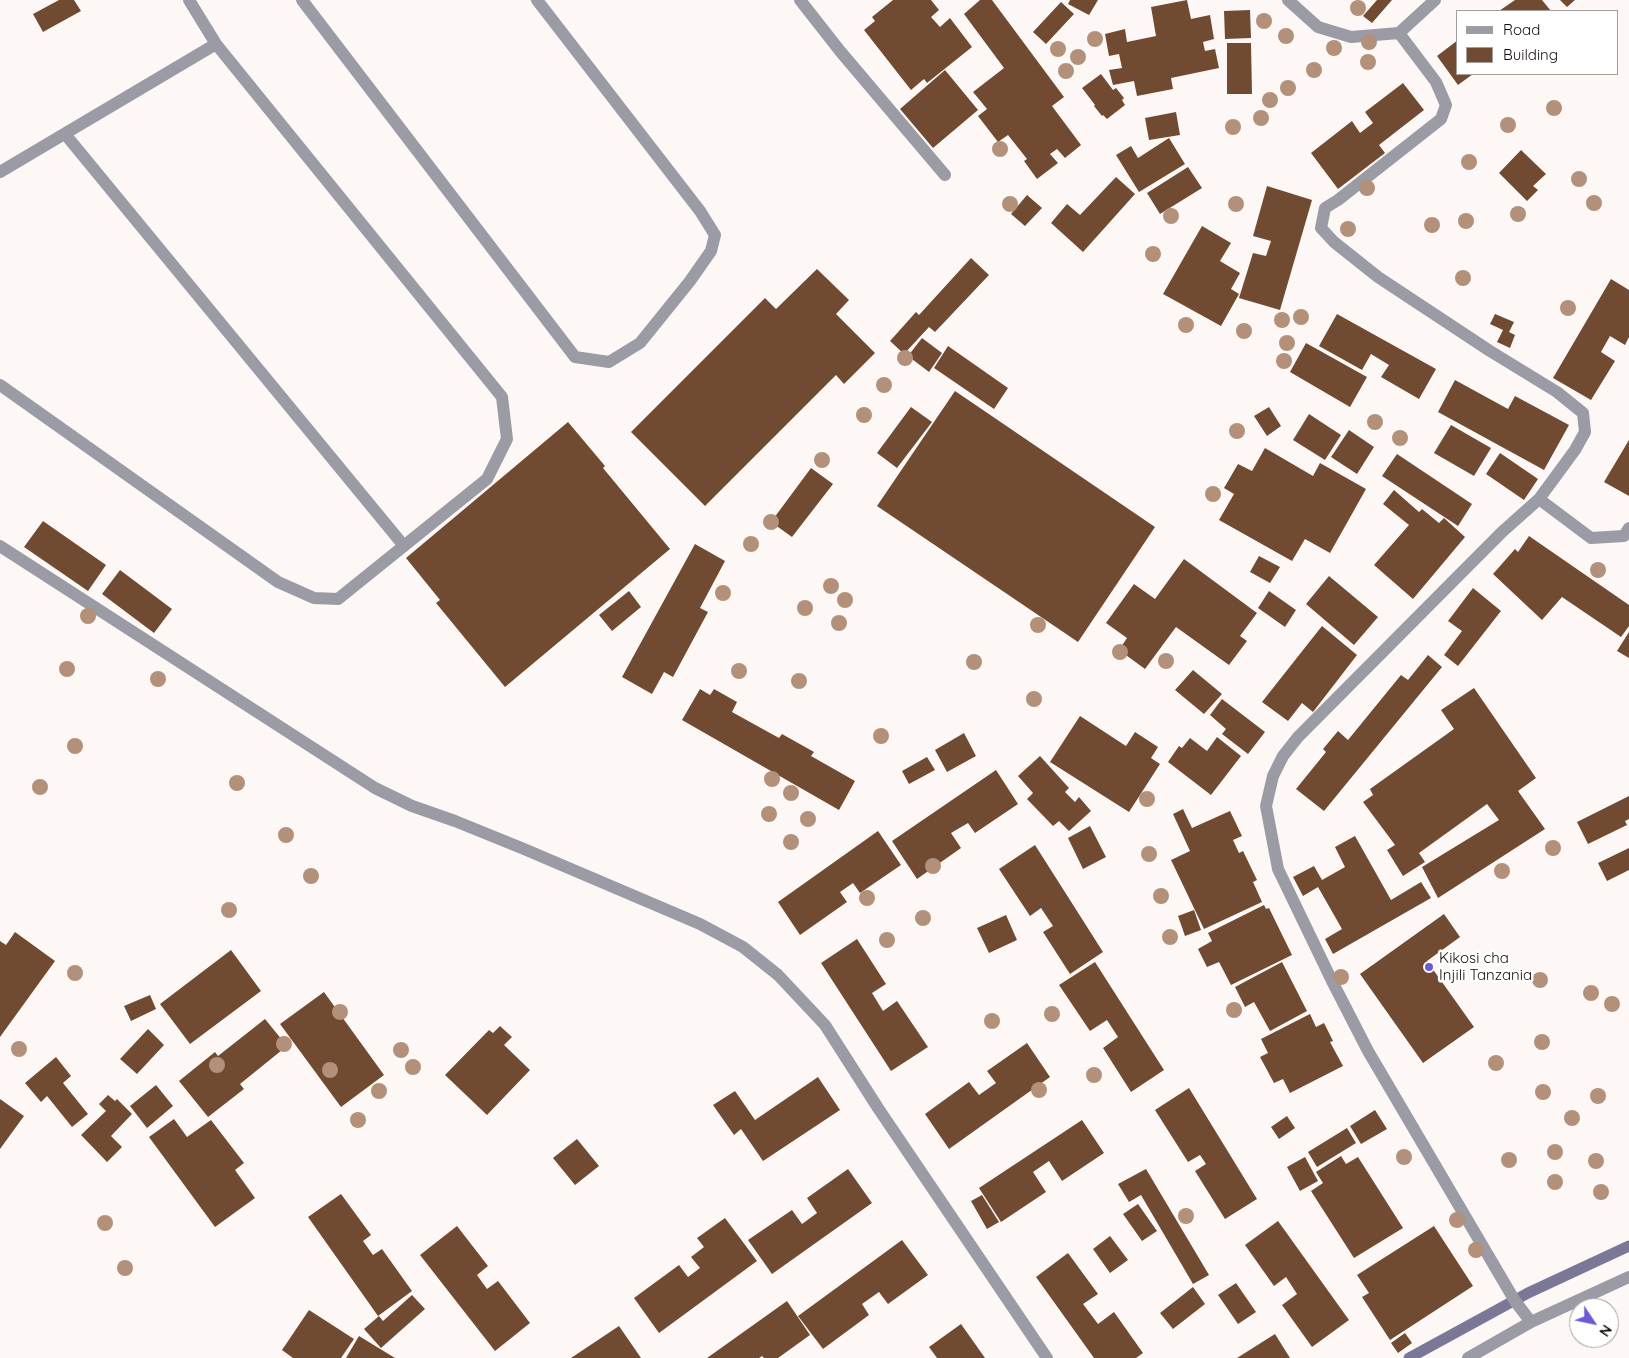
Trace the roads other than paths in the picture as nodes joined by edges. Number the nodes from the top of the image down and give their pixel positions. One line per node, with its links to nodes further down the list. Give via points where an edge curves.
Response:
1 (189, 0): 8 (street)
2 (302, 0): 3 (street, via 575,357 609,362 640,343 711,251 715,235 700,211)
3 (537, 0)
4 (800, 0): 11 (street)
5 (1288, 0): 7 (street, via 1318,27 1352,37)
6 (1435, 0): 7 (street)
7 (1399, 33): 13 (street, via 1436,82 1446,105 1440,119 1325,208 1322,228 1334,242 1378,277 1558,392 1583,412 1585,432)
8 (216, 44): 9 (street); 16 (street, via 502,397 507,439 487,478)
9 (65, 134): 10 (street); 16 (street)
10 (0, 172)
11 (945, 175)
12 (0, 385): 16 (street, via 278,582 314,598 338,599)
13 (1539, 499): 14 (street, via 1591,538 1624,536); 18 (street, via 1502,532 1298,737 1273,776 1266,806 1278,869 1332,981 1382,1074 1515,1301)
14 (1629, 528)
15 (0, 546): 19 (street, via 375,788 700,924 743,947 778,976 825,1025)
16 (404, 546)
17 (1629, 1277): 18 (street)
18 (1531, 1322): 20 (street)
19 (1046, 1358)
20 (1468, 1358)

